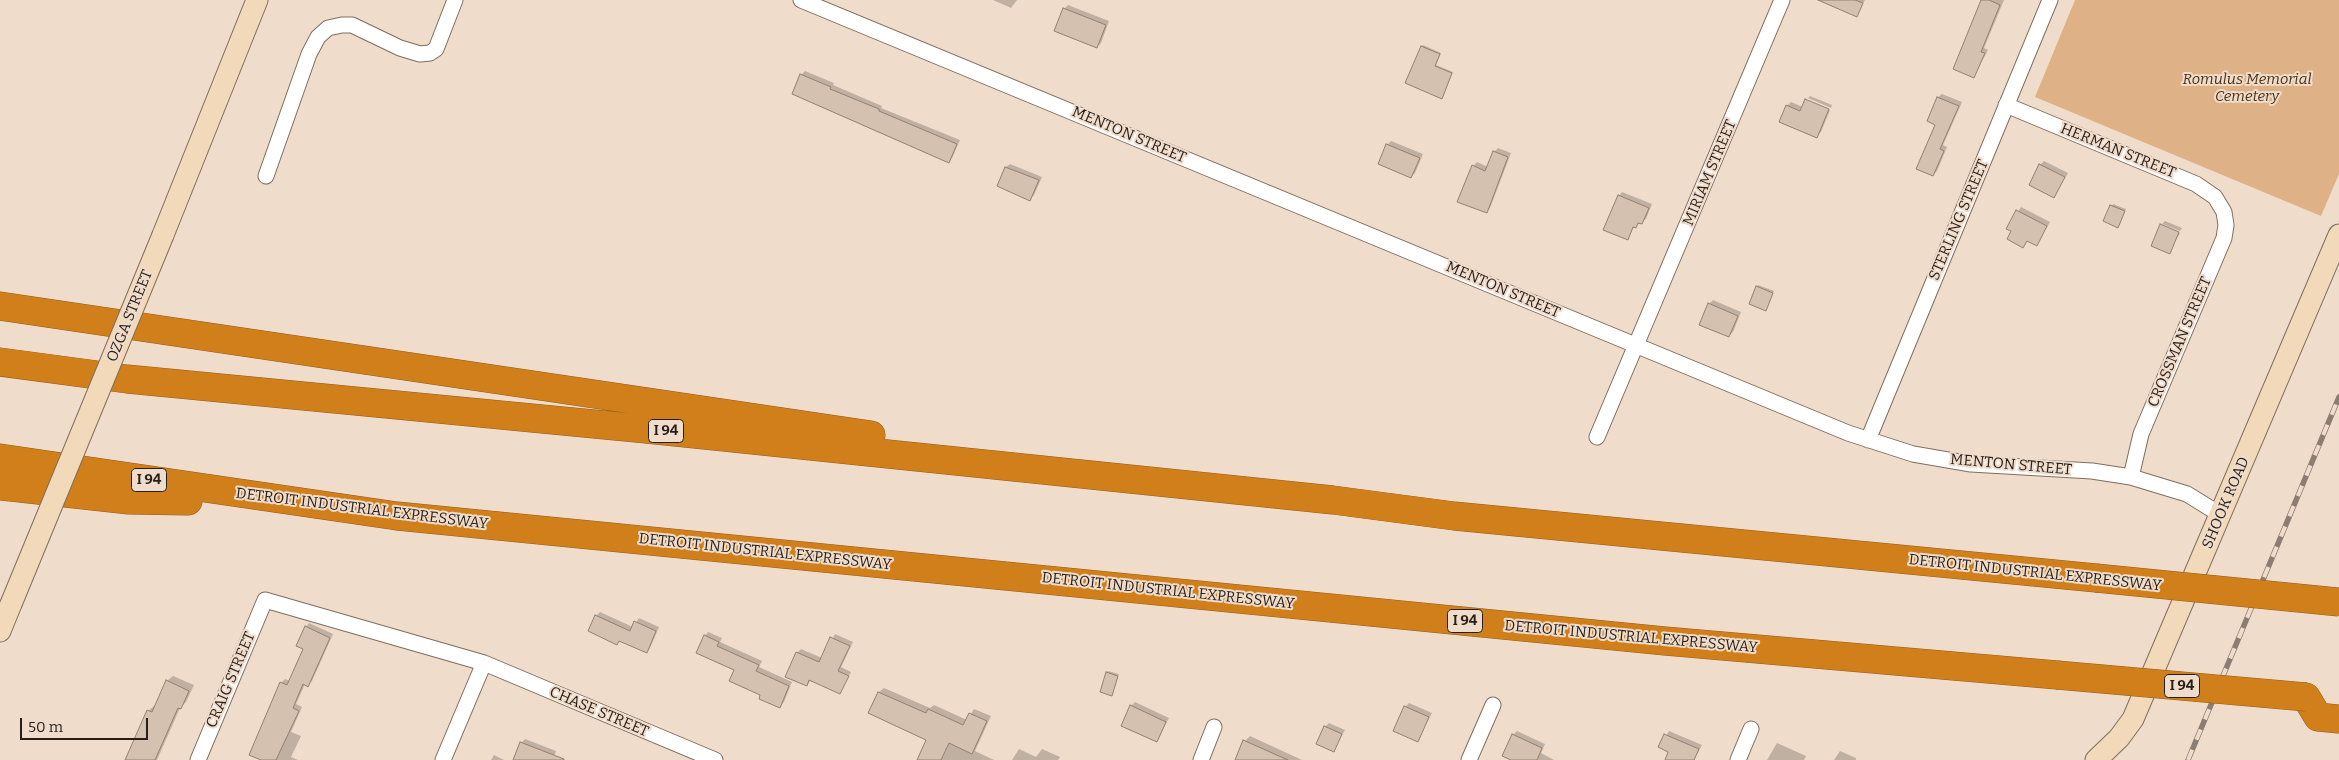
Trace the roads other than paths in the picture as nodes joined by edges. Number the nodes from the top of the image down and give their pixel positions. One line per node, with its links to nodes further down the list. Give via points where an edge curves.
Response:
1 (257, 0): 25 (street, OZGA STREET, bridge)
2 (455, 0): 7 (street, via 436,49 430,54 400,48 352,25 328,28 318,37)
3 (801, 0): 13 (street, MENTON STREET)
4 (1782, 0): 13 (street, MIRIAM STREET)
5 (2050, 0): 6 (street, STERLING STREET)
6 (2006, 106): 8 (street, HERMAN STREET, via 2196,184 2215,196); 16 (street, STERLING STREET)
7 (266, 176)
8 (2222, 207): 18 (street, CROSSMAN STREET, via 2226,225 2224,238 2142,434)
9 (2339, 235): 22 (street, SHOOK ROAD)
10 (0, 291): 12 (highway, via 61,303)
11 (0, 306): 12 (highway)
12 (161, 330): 20 (highway)
13 (1638, 346): 15 (street, MIRIAM STREET); 16 (street, MENTON STREET)
14 (0, 362): 20 (highway, DETROIT INDUSTRIAL EXPRESSWAY / I 94, via 127,379)
15 (1597, 437)
16 (1868, 440): 18 (street, MENTON STREET, via 1913,454 1971,464 2092,471)
17 (0, 458): 21 (highway, DETROIT INDUSTRIAL EXPRESSWAY / I 94)
18 (2131, 477): 22 (street, MENTON STREET, via 2187,494)
19 (0, 486): 21 (highway, via 129,500)
20 (1333, 500): 24 (highway, DETROIT INDUSTRIAL EXPRESSWAY / I 94, bridge, via 1464,517)
21 (297, 502): 27 (highway, DETROIT INDUSTRIAL EXPRESSWAY / I 94, bridge, via 407,517 1656,640)
22 (2221, 515): 39 (street, SHOOK ROAD, via 2133,719)
23 (265, 600): 26 (street, CHASE STREET); 34 (street, CRAIG STREET)
24 (2339, 602)
25 (0, 631)
26 (484, 663): 33 (street, CHASE STREET); 35 (street)
27 (2306, 697): 28 (highway, DETROIT INDUSTRIAL EXPRESSWAY / I 94); 30 (highway, via 2318,717)
28 (2339, 701)
29 (1493, 705): 37 (street)
30 (2339, 719)
31 (1214, 727): 36 (street)
32 (1751, 729): 38 (street)
33 (707, 759)
34 (198, 760)
35 (443, 760)
36 (1201, 760)
37 (1469, 760)
38 (1738, 760)
39 (2096, 760)

